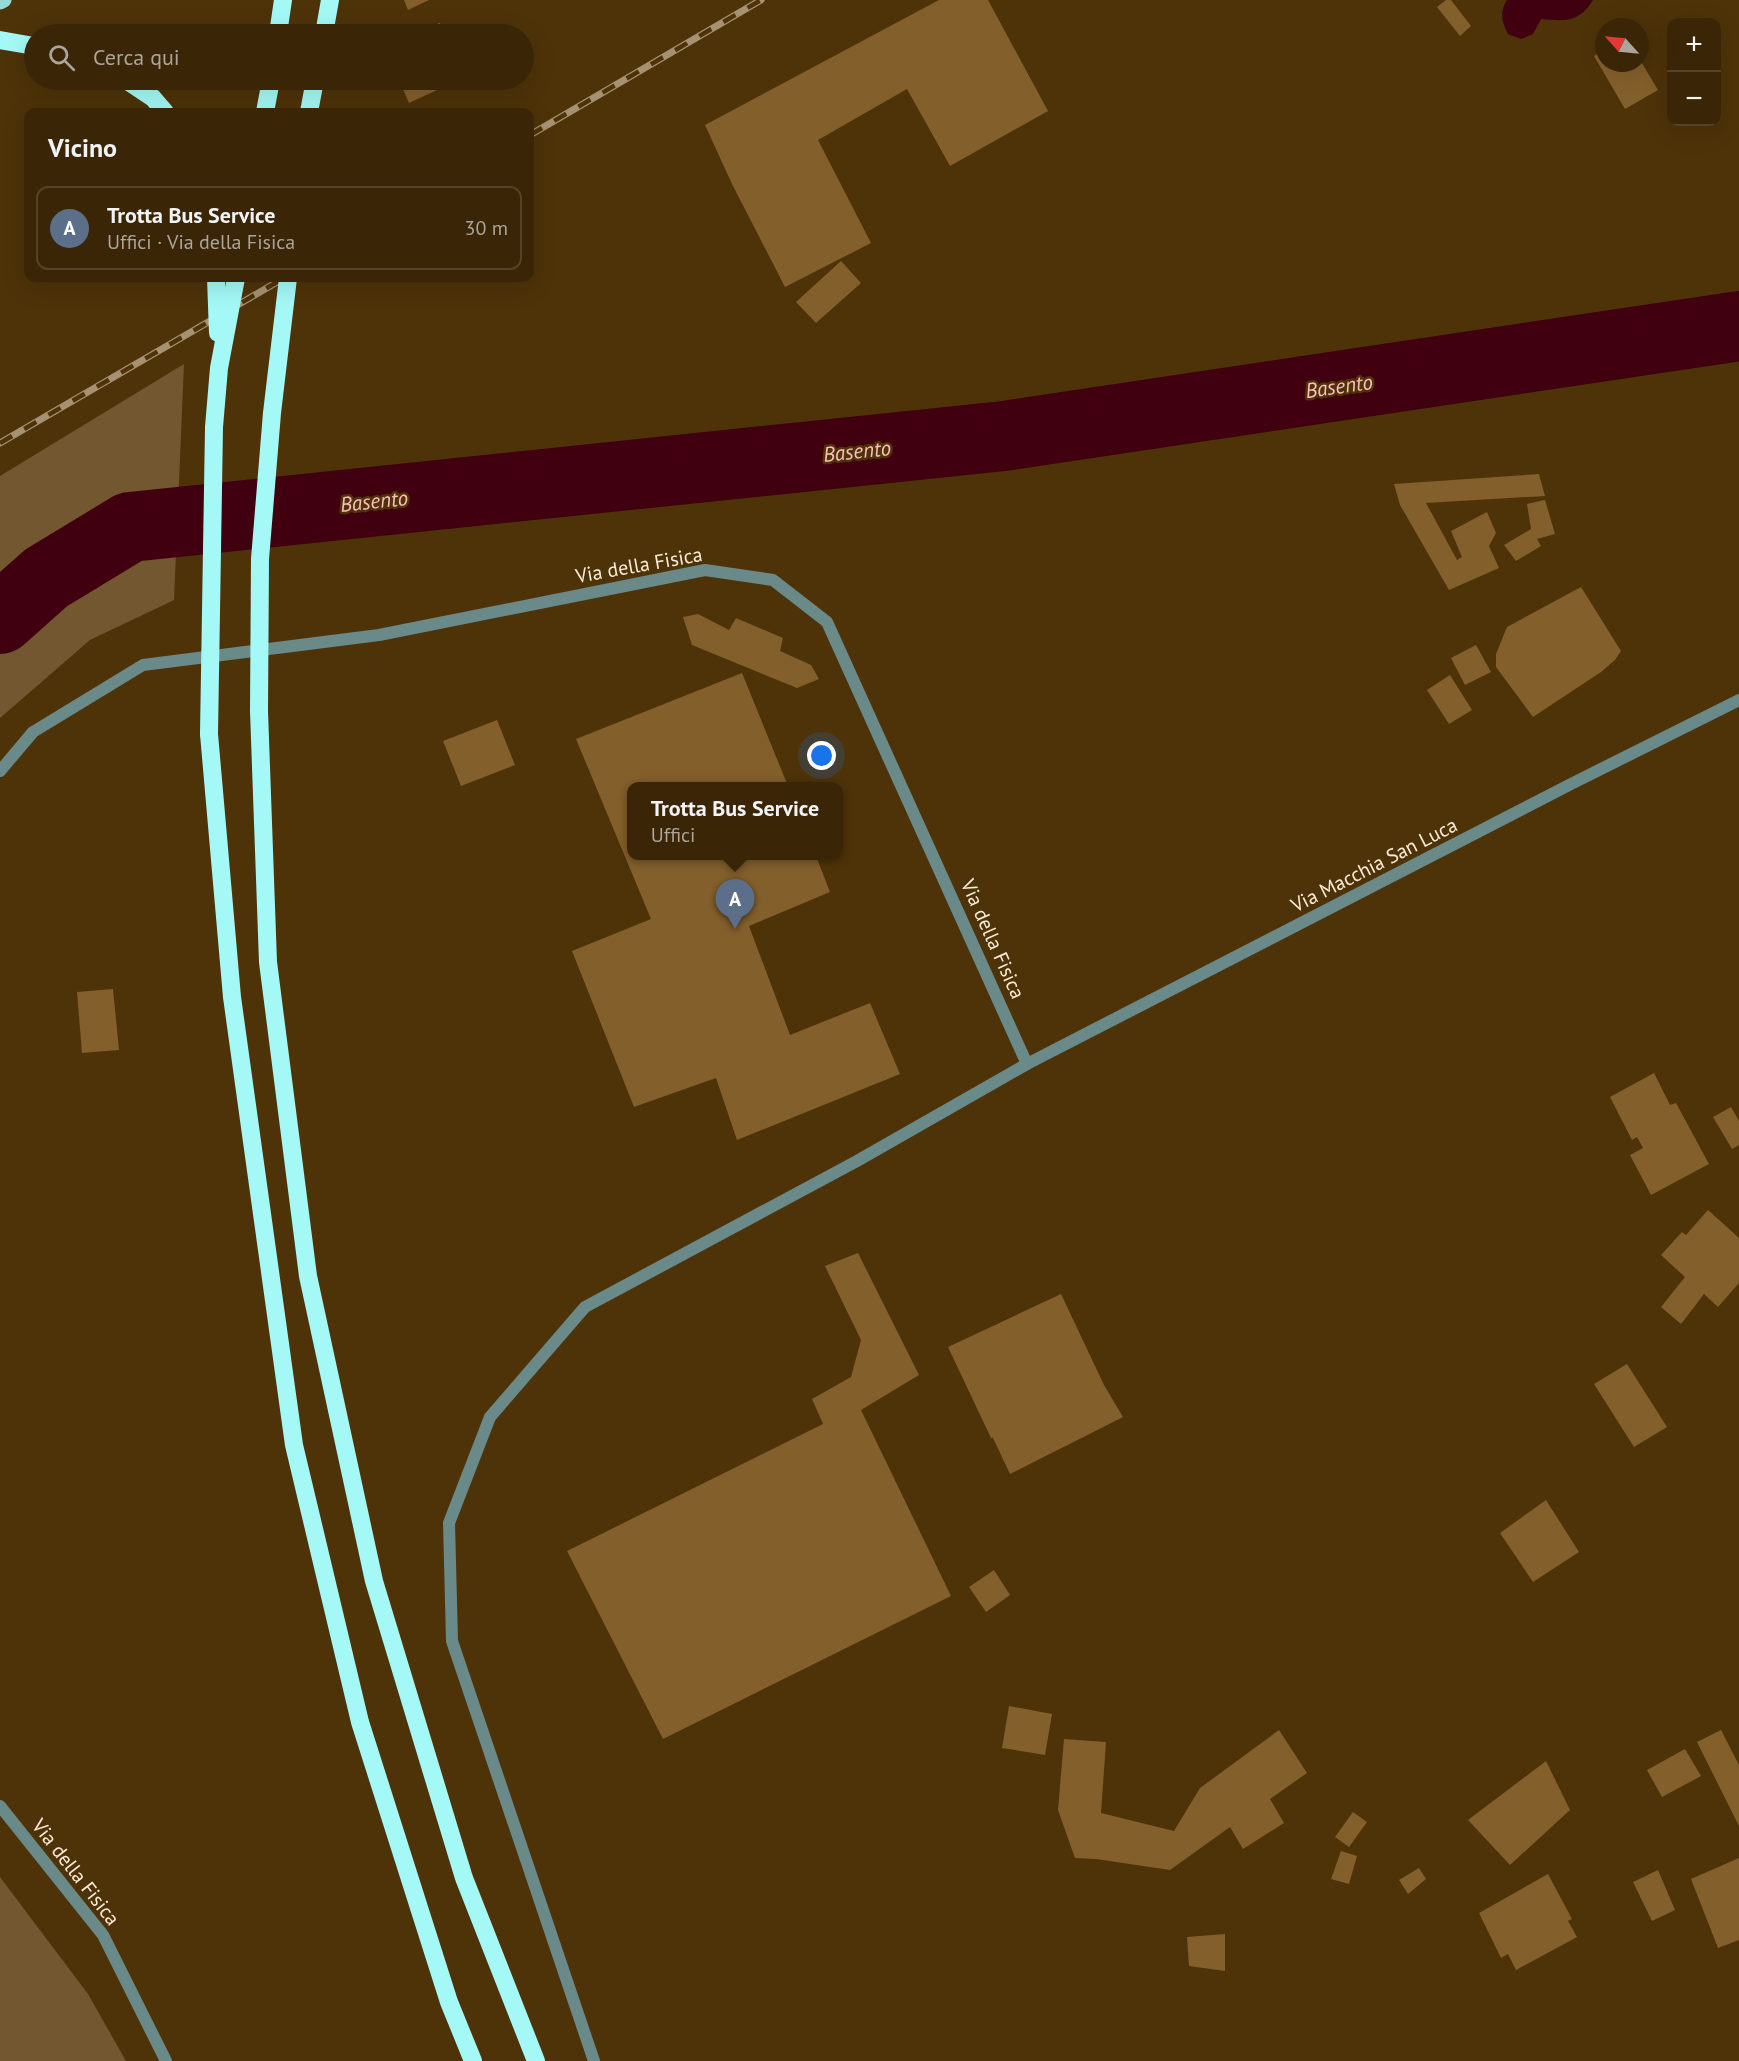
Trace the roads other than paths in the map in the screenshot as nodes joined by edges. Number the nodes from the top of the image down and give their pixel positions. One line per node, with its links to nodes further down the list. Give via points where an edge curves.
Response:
1 (284, 0): 3 (highway)
2 (330, 0): 4 (highway)
3 (280, 24)
4 (326, 24)
5 (0, 40): 6 (highway)
6 (24, 44)
7 (141, 90): 10 (highway)
8 (269, 90): 11 (highway)
9 (313, 90): 12 (highway)
10 (162, 108)
11 (266, 108)
12 (310, 108)
13 (216, 282): 16 (highway, bridge)
14 (235, 282): 16 (highway, bridge)
15 (288, 282): 23 (highway, bridge, via 260,559 259,711 268,962 308,1276 374,1581 464,1878)
16 (219, 368): 22 (highway, bridge, via 214,427 208,734 232,997 294,1445 360,1722 449,2002)
17 (1739, 700): 19 (street, Via Macchia San Luca)
18 (0, 771): 19 (street, Via della Fisica, via 33,732 143,665 379,635 705,570 773,580 827,622)
19 (1027, 1064): 24 (street, Via Macchia San Luca, via 857,1161 585,1307 490,1417 449,1523 452,1641)
20 (0, 1806): 21 (street, Via della Fisica, via 103,1935)
21 (166, 2061)
22 (473, 2061)
23 (536, 2061)
24 (594, 2061)

